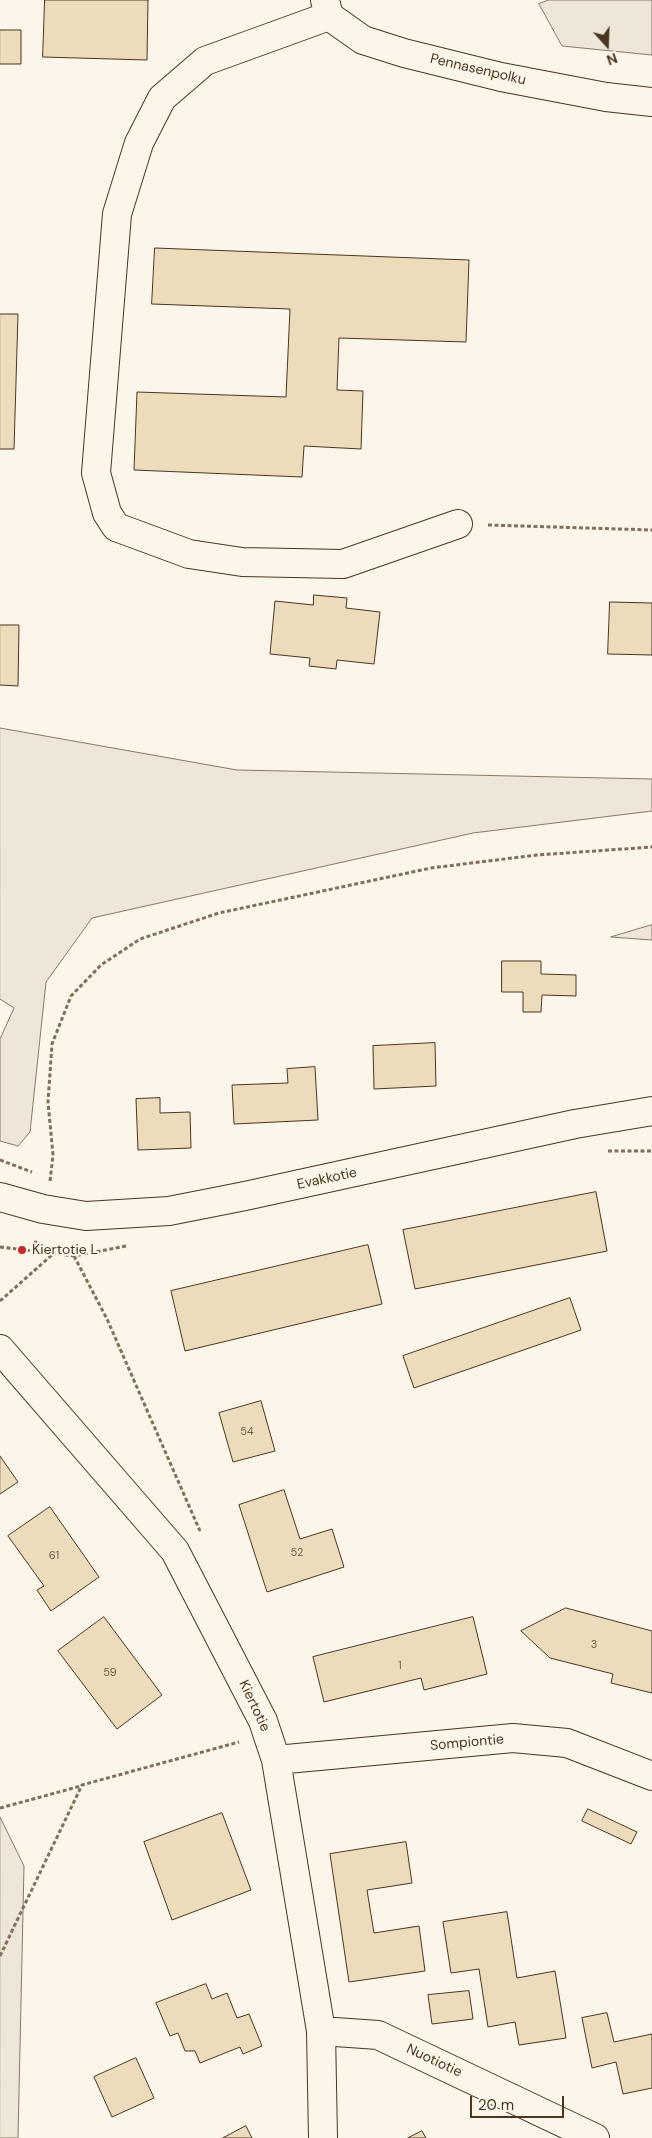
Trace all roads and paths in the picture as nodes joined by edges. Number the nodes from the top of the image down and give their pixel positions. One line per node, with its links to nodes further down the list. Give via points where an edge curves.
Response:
1 (327, 8): 2 (street, Pennasenpolku, via 363,40 404,53 558,88); 3 (street, via 205,61 162,98 139,143 117,214 96,473 106,513 116,527 189,554 242,562 343,564)
2 (652, 102)
3 (458, 524): 4 (path)
4 (652, 530)
5 (652, 847): 10 (path, via 537,855 431,868 219,913 140,939 101,965 71,996 52,1044 48,1102 53,1155)
6 (652, 1111): 12 (street, Evakkotie, via 575,1124 169,1211 86,1216)
7 (0, 1160): 8 (path)
8 (33, 1173)
9 (42, 1176): 10 (path)
10 (50, 1180): 12 (path)
11 (0, 1197): 12 (street, Evakkotie)
12 (43, 1209)
13 (54, 1253): 15 (path)
14 (74, 1256): 17 (path, via 107,1320)
15 (0, 1301)
16 (0, 1349): 18 (street, Kiertotie, via 175,1551)
17 (202, 1537)
18 (268, 1735): 19 (street, Kiertotie); 21 (path)
19 (276, 1760): 20 (street, Sompiontie, via 513,1738 567,1743); 24 (street, Kiertotie)
20 (652, 1776)
21 (82, 1786): 22 (path); 23 (path)
22 (0, 1808)
23 (0, 1956)
24 (321, 2031): 25 (street, Kiertotie); 26 (street, Nuotiotie, via 378,2035)
25 (323, 2138)
26 (595, 2138)

